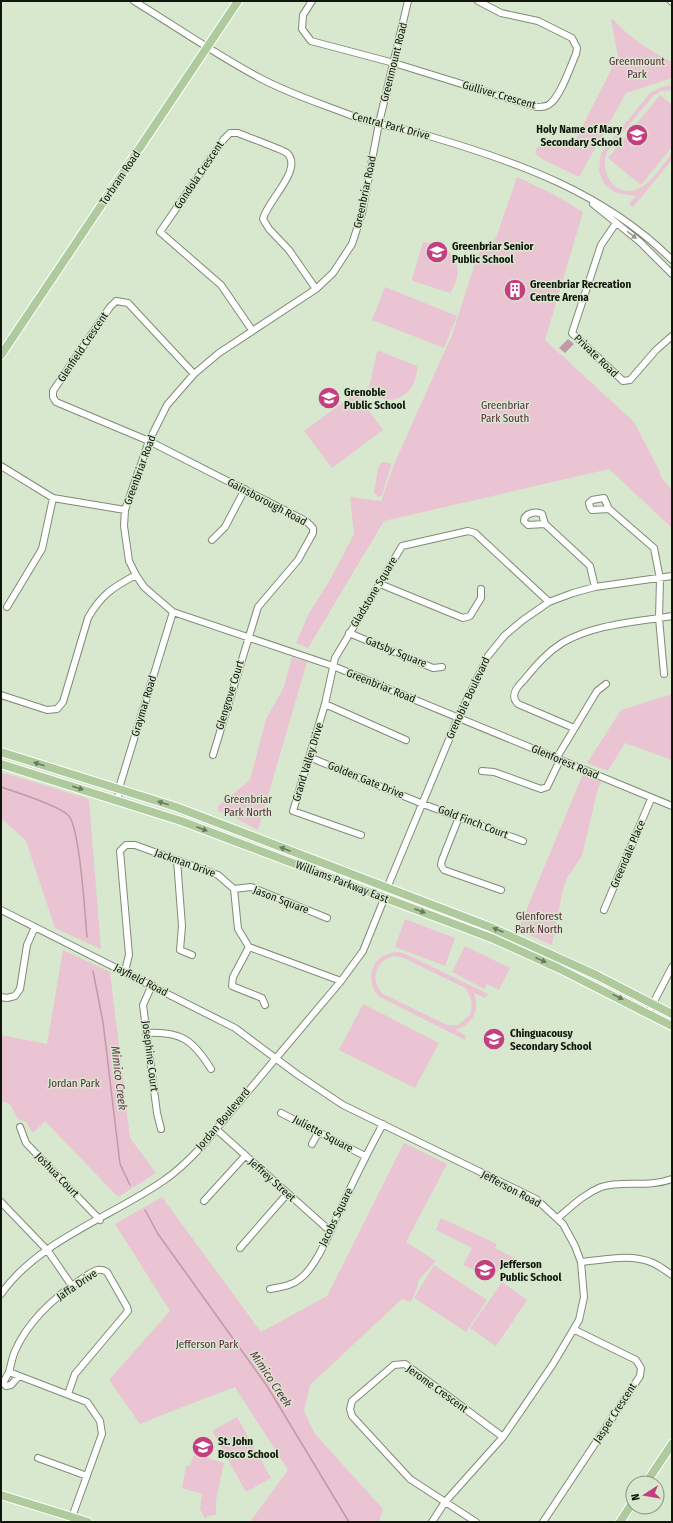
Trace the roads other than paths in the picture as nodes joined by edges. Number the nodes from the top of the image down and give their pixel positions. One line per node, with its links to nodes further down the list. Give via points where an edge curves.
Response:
1 (134, 1): 6 (street, Central Park Drive)
2 (238, 1): 6 (main road, Torbram Road)
3 (312, 1): 7 (street, via 303,15 302,30 311,41)
4 (408, 1): 7 (street, Greenmount Road)
5 (478, 1): 7 (street, Gulliver Crescent, via 501,13 538,22 572,38 577,48 576,54 556,98 550,104 536,106)
6 (208, 47): 8 (street, Central Park Drive, via 285,90 352,116); 16 (main road, Torbram Road)
7 (394, 63): 8 (street, Greenmount Road)
8 (379, 123): 9 (street, Central Park Drive, via 428,135 520,165); 13 (street, Greenbriar Road, via 358,229 344,259)
9 (579, 193): 10 (street, Central Park Drive); 11 (street, Central Park Drive, via 628,222)
10 (616, 223): 12 (street, Central Park Drive, one-way to 12, via 640,242); 15 (street, Private Road, via 601,245 572,333 623,381 630,380)
11 (672, 260)
12 (672, 274)
13 (316, 289): 14 (street, Greenbriar Road); 14 (street, Gondola Crescent, via 289,250 263,219 265,210 291,172 291,161 286,153 238,133 230,133 224,138 160,232 221,285)
14 (252, 330): 17 (street, Greenbriar Road)
15 (672, 336)
16 (1, 355)
17 (194, 374): 18 (street, Greenbriar Road, via 168,404); 18 (street, Glenfield Crescent, via 128,304 116,301 54,391 52,397 56,402)
18 (150, 441): 20 (street, Gainsborough Road); 23 (street, Greenbriar Road)
19 (1, 468): 21 (street)
20 (245, 489): 25 (street, via 225,527); 38 (street, Gainsborough Road, via 306,521 313,528 313,533 298,560 258,607)
21 (53, 498): 23 (street); 33 (street, via 42,549)
22 (609, 509): 28 (street, via 654,548)
23 (125, 510): 26 (street, Greenbriar Road, via 125,541 129,561)
24 (545, 524): 30 (street, via 586,562)
25 (212, 540)
26 (136, 575): 34 (street, Greenbriar Road, via 153,595); 43 (street, via 109,590 95,606 88,618 63,702 57,710 47,710)
27 (672, 576): 28 (street, Grenoble Boulevard)
28 (660, 579): 30 (street, Grenoble Boulevard); 36 (street)
29 (380, 584): 31 (street, via 463,618 470,616 481,598); 32 (street, Gladstone Square, via 402,546 468,531 482,538); 37 (street, Gladstone Square)
30 (595, 587): 32 (street, Grenoble Boulevard)
31 (481, 589)
32 (549, 602): 45 (street, Grenoble Boulevard, via 505,635 488,656)
33 (7, 607)
34 (173, 612): 38 (street, Greenbriar Road); 54 (street, Graymar Road)
35 (672, 616): 36 (street)
36 (659, 618): 41 (street); 46 (street, via 594,630 562,643 544,657 518,687 514,700 518,704)
37 (349, 633): 39 (street, Gladstone Square); 40 (street, Gatsby Square, via 433,668)
38 (248, 636): 39 (street, Greenbriar Road); 49 (street, Glengrove Court)
39 (333, 666): 44 (street, Grand Valley Drive); 45 (street, Greenbriar Road)
40 (442, 667)
41 (664, 674)
42 (606, 684): 46 (street, via 597,691)
43 (1, 695)
44 (325, 704): 47 (street); 50 (street, Grand Valley Drive)
45 (458, 718): 51 (street, Glenforest Road); 57 (street, Grenoble Boulevard)
46 (574, 728): 51 (street)
47 (406, 740)
48 (1, 752): 54 (main road, Williams Parkway East, one-way to 48)
49 (213, 755)
50 (309, 757): 57 (street, Golden Gate Drive); 60 (street, Grand Valley Drive, via 293,812)
51 (558, 759): 53 (street, via 547,787 541,789 494,772); 55 (street, Glenforest Road)
52 (1, 764): 56 (main road, Williams Parkway East, one-way to 56)
53 (482, 771)
54 (119, 788): 56 (street, Graymar Road); 63 (main road, Williams Parkway East, one-way to 54, via 176,807)
55 (651, 799): 58 (street, Glenforest Road); 68 (street, Greendale Place)
56 (118, 801): 66 (main road, Williams Parkway East, one-way to 66, via 181,821)
57 (423, 804): 59 (street, Gold Finch Court); 63 (street, Grenoble Boulevard)
58 (672, 806)
59 (459, 817): 61 (street, Gold Finch Court); 65 (street, via 441,865 444,870)
60 (361, 835)
61 (523, 841)
62 (177, 860): 64 (street, Jackman Drive, via 218,875); 72 (street, via 182,926 180,950); 74 (street, Jackman Drive, via 135,845 126,845 120,851 129,955)
63 (387, 888): 66 (street, Jordan Boulevard); 78 (main road, Williams Parkway East, one-way to 63, via 530,943)
64 (234, 889): 69 (street, Jason Square, via 251,887); 71 (street, via 238,929)
65 (501, 890)
66 (384, 898): 75 (street, Jordan Boulevard, via 363,951); 80 (main road, Williams Parkway East, one-way to 80, via 494,939)
67 (1, 910): 70 (street, Jayfield Road)
68 (604, 910)
69 (327, 918)
70 (35, 927): 74 (street, Jayfield Road); 77 (street, via 27,945 20,989 15,996)
71 (249, 947): 75 (street); 79 (street, via 233,977 232,986 262,998)
72 (192, 955)
73 (672, 967): 78 (street)
74 (125, 971): 76 (street, Jayfield Road)
75 (340, 982): 84 (street, Jordan Boulevard)
76 (152, 985): 83 (street, Josephine Court, via 143,1005); 84 (street, Jayfield Road, via 235,1028)
77 (1, 997)
78 (653, 1004): 80 (street); 81 (main road, Williams Parkway East)
79 (265, 1005)
80 (648, 1013): 82 (main road, Williams Parkway East)
81 (672, 1014)
82 (672, 1026)
83 (146, 1034): 85 (street, via 173,1033 181,1036 205,1059); 89 (street, Josephine Court, via 156,1113)
84 (275, 1058): 87 (street, Jefferson Road, via 318,1090); 90 (street, Jordan Boulevard)
85 (211, 1069)
86 (281, 1113): 91 (street, Juliette Square)
87 (383, 1124): 94 (street, Jacobs Square); 99 (street, Jefferson Road, via 536,1199)
88 (20, 1127): 100 (street, Joshua Court, via 26,1143)
89 (161, 1129)
90 (216, 1129): 93 (street, Jeffrey Street); 100 (street, Jordan Boulevard, via 189,1159 165,1180)
91 (318, 1133): 92 (street); 94 (street, Juliette Square)
92 (312, 1144)
93 (245, 1156): 96 (street, Jeffrey Street); 97 (street)
94 (365, 1156): 101 (street, Jacobs Square)
95 (672, 1179): 99 (street, via 652,1185 603,1187 582,1197)
96 (288, 1194): 101 (street, Jeffrey Street); 102 (street)
97 (204, 1201)
98 (1, 1202): 103 (street)
99 (558, 1218): 104 (street, Jefferson Road, via 575,1246)
100 (100, 1220): 103 (street, Jordan Boulevard)
101 (330, 1231): 107 (street, Jacobs Square, via 302,1277 289,1285)
102 (240, 1248)
103 (48, 1251): 106 (street); 108 (street, Jordan Boulevard, via 25,1266)
104 (581, 1262): 105 (street, via 638,1259 653,1263); 109 (street, Jefferson Road, via 584,1297)
105 (672, 1275)
106 (72, 1286): 110 (street, Jaffa Drive, via 46,1307 28,1330 15,1350); 112 (street, Jaffa Drive, via 97,1270 103,1269 127,1306 128,1312 75,1374)
107 (270, 1289)
108 (2, 1290)
109 (575, 1330): 113 (street, Jefferson Road); 124 (street, Jasper Crescent, via 636,1360 641,1368 640,1376)
110 (9, 1372): 111 (street); 111 (street, Jaffa Drive, via 3,1383 6,1386 11,1385)
111 (19, 1376): 112 (street)
112 (68, 1394): 117 (street, via 87,1402 102,1428)
113 (503, 1437): 119 (street, Jefferson Road); 119 (street, Jerome Crescent, via 405,1364 394,1365 352,1401 352,1416 410,1479)
114 (672, 1444): 116 (main road)
115 (38, 1458): 117 (street)
116 (651, 1475)
117 (87, 1476): 120 (street)
118 (1, 1495): 120 (main road)
119 (445, 1502): 122 (street, Jefferson Road); 123 (street)
120 (72, 1517): 121 (main road)
121 (88, 1522)
122 (432, 1522)
123 (476, 1522)
124 (543, 1522)

